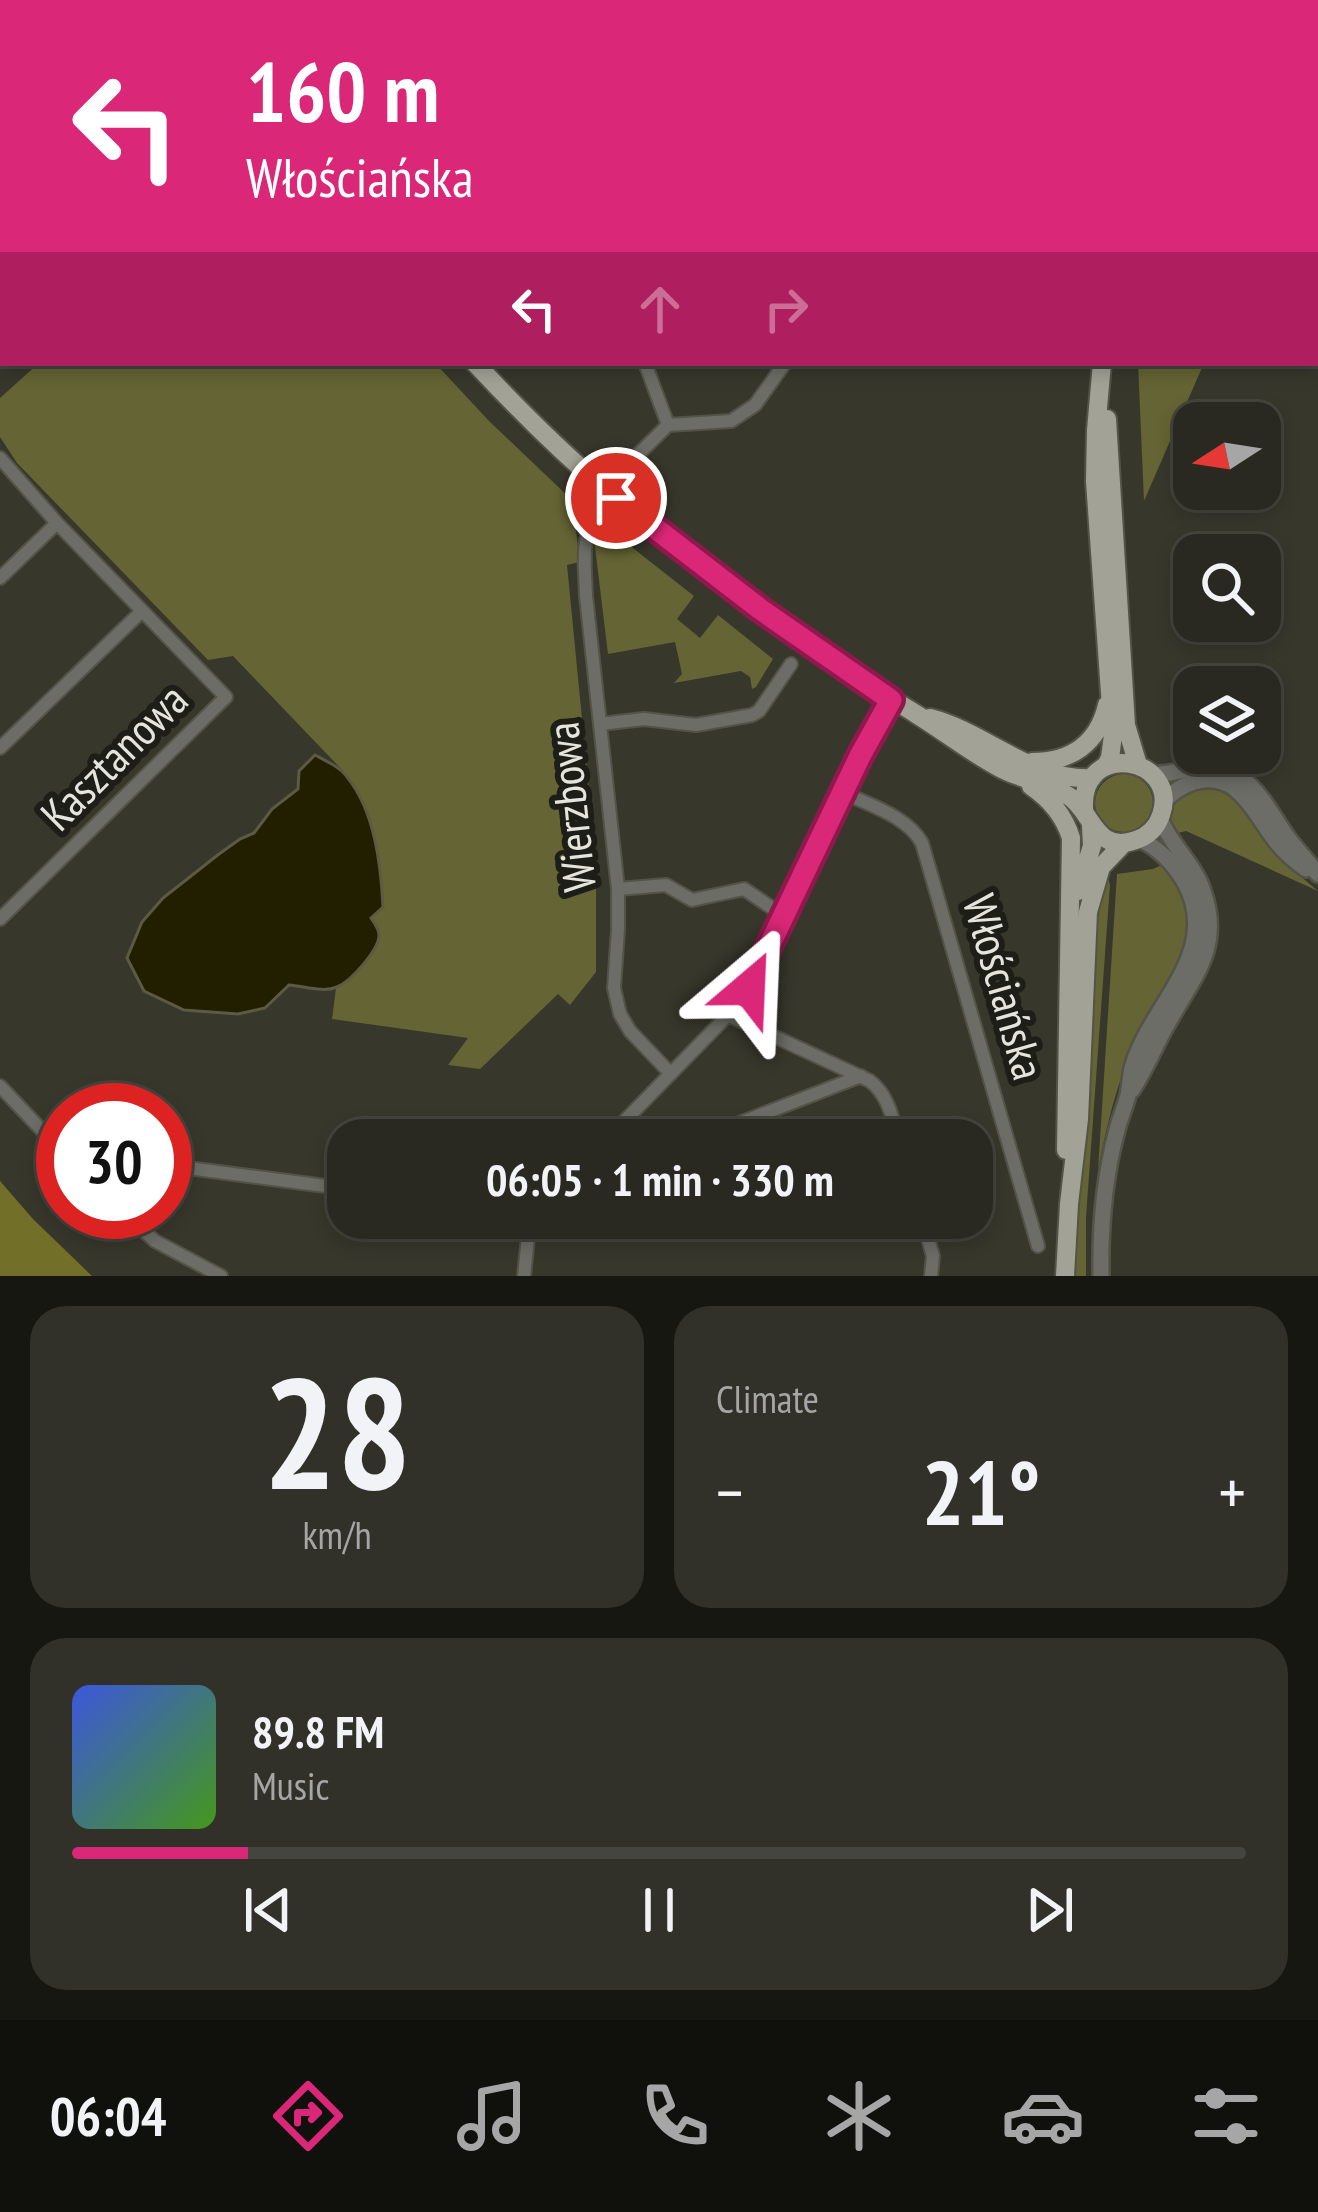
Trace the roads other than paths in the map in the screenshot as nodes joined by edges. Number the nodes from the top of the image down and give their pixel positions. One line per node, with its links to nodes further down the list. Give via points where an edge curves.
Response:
1 (479, 366): 8 (main road)
2 (646, 366): 6 (street)
3 (782, 366): 6 (street, via 755,405 731,421)
4 (1102, 366): 14 (main road, via 1095,481)
5 (1102, 366): 18 (main road, via 1128,740)
6 (668, 425): 8 (street)
7 (0, 458): 10 (street)
8 (604, 488): 15 (main road)
9 (594, 516): 16 (street, Wierzbowa, via 584,548)
10 (57, 523): 11 (street); 12 (street)
11 (0, 578)
12 (142, 611): 17 (street); 28 (street, Kasztanowa, via 226,697)
13 (791, 664): 16 (street, via 752,716)
14 (1109, 694): 19 (main road, via 1102,725 1080,750); 20 (main road, via 1110,758)
15 (891, 700): 19 (main road, via 968,730); 21 (street)
16 (600, 724): 26 (street, Wierzbowa)
17 (0, 748)
18 (1145, 770): 20 (main road, via 1121,762); 22 (main road, via 1161,788); 25 (street, via 1162,775 1203,766 1241,776)
19 (1024, 771): 20 (main road, via 1068,778); 23 (main road); 29 (main road, via 1067,825)
20 (1098, 772): 23 (main road, via 1084,793)
21 (842, 792): 27 (street); 45 (street, Włościańska, via 904,822 922,843)
22 (1162, 810): 24 (main road, via 1152,831); 25 (street, via 1194,782 1231,786 1291,858); 34 (street, via 1199,881 1209,940)
23 (1088, 818): 24 (main road, via 1105,838); 29 (main road, via 1093,837)
24 (1131, 841): 34 (street, via 1156,848 1177,870 1196,931 1189,962 1138,1054); 41 (main road, via 1101,867 1088,913)
25 (1318, 875)
26 (618, 889): 27 (street, via 666,884 692,900 744,889); 31 (street, Wierzbowa, via 620,1014)
27 (784, 916): 30 (street)
28 (0, 919)
29 (1072, 926): 41 (main road)
30 (728, 1015): 31 (street); 32 (street)
31 (670, 1073): 35 (street)
32 (861, 1076): 36 (street); 37 (street, via 884,1096)
33 (0, 1086): 38 (street)
34 (1127, 1098): 50 (street, via 1102,1211)
35 (630, 1119)
36 (750, 1119)
37 (892, 1119)
38 (36, 1125)
39 (192, 1169): 40 (street)
40 (327, 1186)
41 (1069, 1204): 49 (main road)
42 (153, 1239): 46 (street)
43 (528, 1239): 47 (street)
44 (928, 1239): 48 (street)
45 (1038, 1246)
46 (221, 1276)
47 (524, 1276)
48 (931, 1276)
49 (1065, 1276)
50 (1101, 1276)

